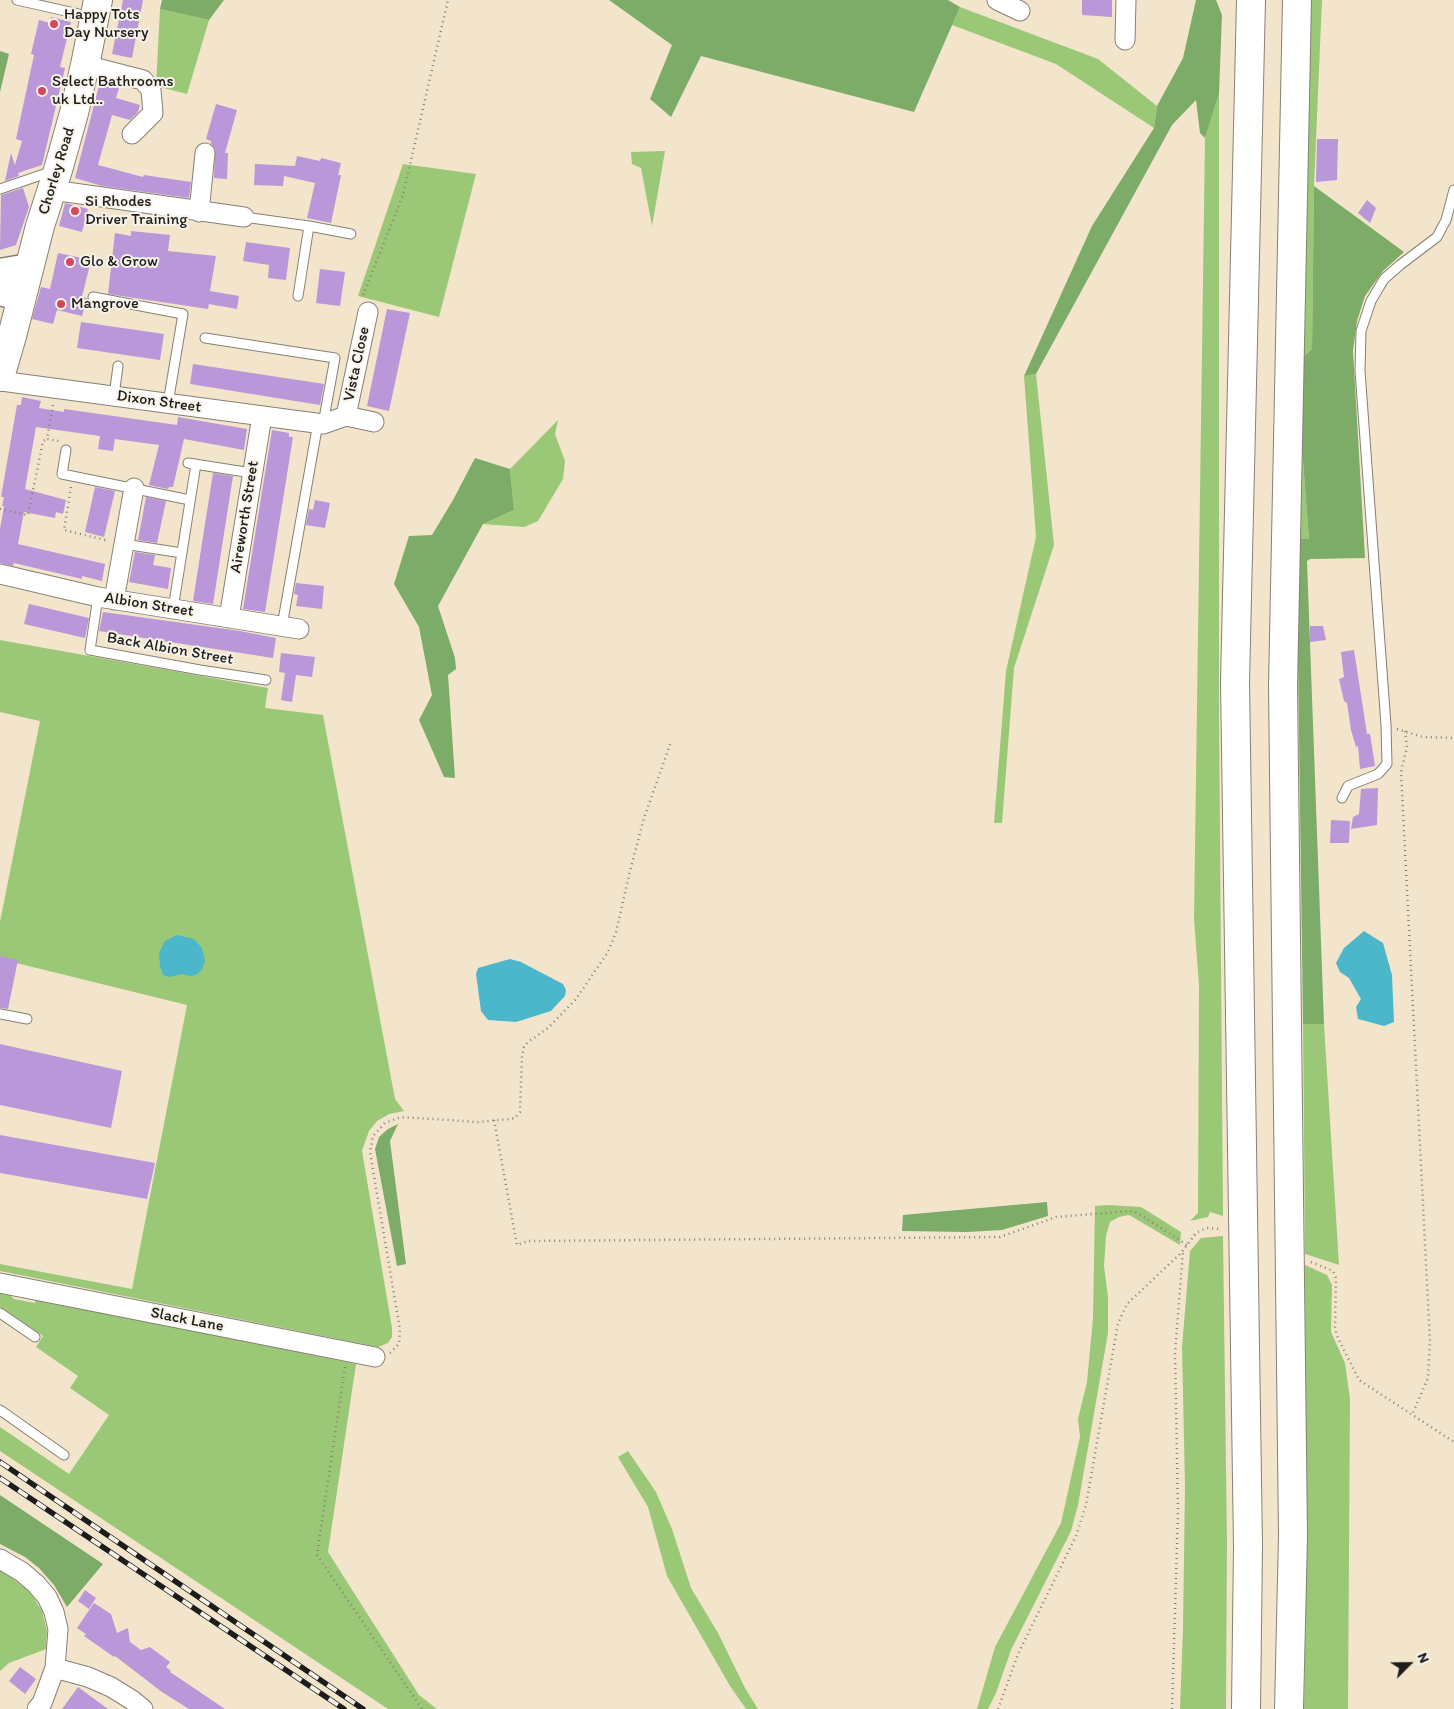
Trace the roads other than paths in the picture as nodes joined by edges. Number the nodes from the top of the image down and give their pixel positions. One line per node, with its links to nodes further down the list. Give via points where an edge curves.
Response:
1 (17, 0): 6 (lane)
2 (997, 0): 7 (street)
3 (1126, 0): 8 (street)
4 (1251, 0): 58 (main road, via 1234,682 1248,1546)
5 (1297, 0): 59 (main road, via 1283,686 1293,1535)
6 (96, 9): 9 (main road, Chorley Road)
7 (1020, 11)
8 (1125, 40)
9 (85, 65): 10 (street, via 143,80 152,90 153,113); 12 (main road, Chorley Road)
10 (132, 134)
11 (205, 154): 15 (street)
12 (55, 180): 13 (lane); 15 (street); 20 (main road, Chorley Road)
13 (0, 189)
14 (1454, 190): 45 (lane, via 1446,220 1437,236 1384,279 1371,301 1361,331 1360,371 1387,764 1378,774 1348,786)
15 (199, 212): 16 (street)
16 (244, 217): 17 (lane)
17 (309, 226): 18 (lane); 21 (lane)
18 (351, 234)
19 (0, 272): 20 (main road)
20 (19, 285): 26 (main road, Chorley Road)
21 (298, 296)
22 (93, 297): 28 (lane, via 182,314)
23 (364, 305): 30 (street, Vista Close)
24 (205, 338): 32 (lane, via 335,358)
25 (118, 366): 27 (lane)
26 (0, 379): 27 (street, Dixon Street)
27 (114, 396): 28 (street, Dixon Street)
28 (168, 403): 29 (street, Dixon Street)
29 (262, 416): 32 (street, Dixon Street); 34 (street, Aireworth Street)
30 (346, 416): 31 (street, Vista Close); 32 (street, Vista Close)
31 (374, 422)
32 (321, 424): 43 (lane)
33 (66, 450): 35 (lane, via 62,474)
34 (252, 473): 36 (lane, via 192,463); 42 (street, Aireworth Street)
35 (134, 488): 36 (lane); 37 (street)
36 (190, 500): 38 (lane)
37 (124, 544): 38 (lane); 40 (street)
38 (182, 553): 41 (lane)
39 (0, 574): 40 (street, Albion Street)
40 (106, 599): 41 (street, Albion Street); 44 (lane, Back Albion Street, via 90,650)
41 (173, 609): 42 (street, Albion Street)
42 (229, 618): 43 (street, Albion Street)
43 (290, 627)
44 (266, 680)
45 (1342, 798)
46 (0, 1014): 47 (lane)
47 (27, 1019)
48 (0, 1283): 51 (street, Slack Lane)
49 (0, 1313): 50 (lane)
50 (35, 1337)
51 (375, 1357)
52 (0, 1410): 53 (lane)
53 (64, 1455)
54 (0, 1559): 55 (street, via 22,1572 47,1597 58,1629)
55 (55, 1668): 56 (street); 57 (street, via 111,1687)
56 (38, 1709)
57 (143, 1709)
58 (1246, 1709)
59 (1289, 1709)

